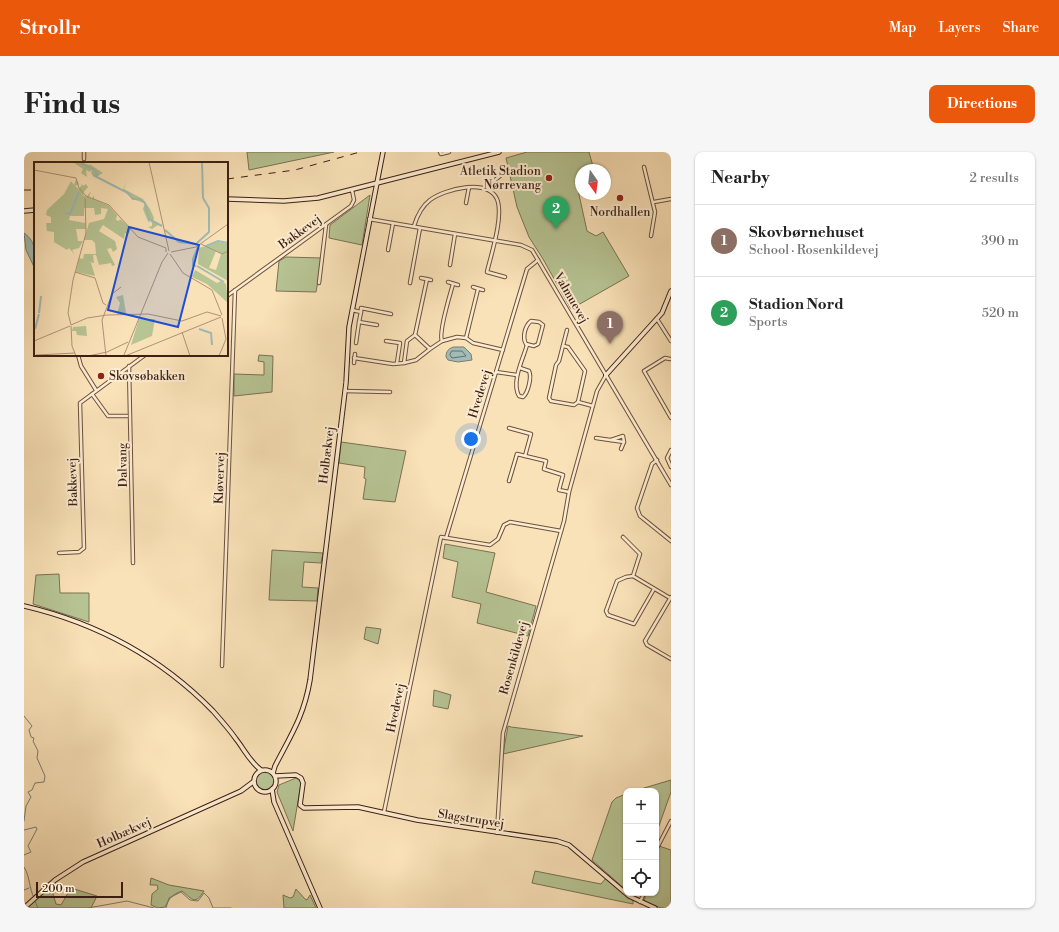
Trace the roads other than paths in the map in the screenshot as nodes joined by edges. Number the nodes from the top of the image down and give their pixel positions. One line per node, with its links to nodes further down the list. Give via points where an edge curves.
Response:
1 (84, 152): 6 (street)
2 (382, 152): 9 (street, Holbækvej)
3 (440, 152): 4 (street)
4 (448, 152)
5 (499, 152): 9 (street)
6 (84, 159)
7 (644, 167): 15 (street)
8 (500, 176): 11 (street)
9 (376, 184): 12 (street); 19 (street, Holbækvej)
10 (469, 187): 11 (street); 16 (street); 22 (street, via 446,192 429,201 419,213)
11 (485, 188): 26 (street, via 494,195 499,206)
12 (352, 190): 13 (street, via 297,200); 21 (street, Bakkevej, via 354,200 351,206)
13 (228, 199)
14 (671, 199): 15 (street)
15 (654, 202): 25 (street, via 655,219)
16 (466, 203)
17 (34, 210): 18 (street)
18 (24, 211)
19 (370, 219): 20 (street, Valmuevej); 46 (street, Holbækvej)
20 (393, 223): 22 (street, Valmuevej); 27 (street)
21 (326, 224): 35 (street); 41 (street, Bakkevej)
22 (414, 226): 23 (street, Valmuevej)
23 (420, 228): 24 (street, Valmuevej); 36 (street)
24 (455, 234): 26 (street, Valmuevej); 29 (street)
25 (651, 236)
26 (494, 240): 28 (street, Valmuevej, via 525,246 532,250); 30 (street, via 486,272)
27 (388, 250)
28 (538, 260): 62 (street, Hvedevej, via 527,269); 75 (street, Valmuevej)
29 (450, 265)
30 (505, 277)
31 (421, 278): 32 (street)
32 (427, 279): 33 (street); 53 (street)
33 (432, 280)
34 (448, 282): 37 (street)
35 (319, 283)
36 (410, 283)
37 (453, 284): 38 (street); 56 (street, via 440,335)
38 (458, 285)
39 (473, 287): 40 (street)
40 (478, 289): 42 (street); 54 (street)
41 (235, 290): 44 (street, Bakkevej); 107 (street, Kløvervej)
42 (483, 290)
43 (671, 291): 45 (street, Rosenkildevej)
44 (228, 295)
45 (670, 298): 49 (street, Rosenkildevej)
46 (352, 310): 47 (street); 77 (street, Holbækvej)
47 (361, 312): 48 (street, via 361,308); 50 (street)
48 (391, 314)
49 (658, 319): 57 (street); 75 (street, Rosenkildevej)
50 (359, 322): 51 (street); 58 (street)
51 (377, 325)
52 (567, 330): 60 (street)
53 (415, 335): 61 (street); 70 (street, via 408,341)
54 (466, 338): 56 (street, via 454,337); 62 (street, via 472,343)
55 (386, 341): 69 (street, via 400,343)
56 (442, 341): 61 (street)
57 (671, 341)
58 (356, 343)
59 (527, 345): 59 (street, via 524,339 528,324 533,321 541,323 543,328 538,344); 72 (street)
60 (563, 346): 80 (street, via 568,347 585,371); 80 (street, via 548,396 551,400 574,405)
61 (430, 349): 70 (street, via 416,360)
62 (503, 350): 73 (street, Hvedevej)
63 (355, 354): 66 (street)
64 (78, 356): 76 (street, via 81,366)
65 (143, 356): 71 (street, Bakkevej)
66 (354, 358): 68 (street); 69 (street)
67 (671, 360): 83 (street, via 666,358 644,371)
68 (354, 363)
69 (397, 363): 70 (street)
70 (404, 363)
71 (129, 366): 76 (street, Bakkevej); 101 (street, Dalvang)
72 (520, 368): 74 (street); 74 (street, via 529,371 531,375 526,395 522,397 517,393)
73 (496, 372): 74 (street); 98 (street, Hvedevej)
74 (517, 375)
75 (606, 375): 81 (street, Rosenkildevej, via 599,386); 91 (street, Valmuevej)
76 (96, 390): 79 (street, Bakkevej)
77 (345, 391): 78 (street); 108 (street, Holbækvej, via 310,680 299,722)
78 (390, 392)
79 (92, 394): 82 (street, via 108,416); 100 (street, Bakkevej, via 82,401 79,407 84,548 79,552)
80 (578, 402): 81 (street)
81 (593, 406): 95 (street, Rosenkildevej)
82 (127, 416)
83 (671, 418)
84 (509, 428): 90 (street, via 531,434)
85 (596, 438): 86 (street)
86 (610, 440): 87 (street); 87 (street, via 623,436)
87 (624, 442): 88 (street)
88 (621, 448)
89 (671, 450): 92 (street, via 667,458)
90 (525, 456): 93 (street, via 517,454); 95 (street, via 546,462 544,469 563,475 559,490)
91 (657, 460): 94 (street, Valmuevej); 99 (street, via 652,464 637,511)
92 (671, 467)
93 (510, 480)
94 (671, 485)
95 (569, 492): 96 (street, Rosenkildevej)
96 (560, 531): 98 (street, via 510,522 504,525 498,539 490,545); 124 (street, Rosenkildevej, via 503,733)
97 (624, 537): 102 (street, via 640,554)
98 (446, 538): 122 (street, Hvedevej, via 441,538)
99 (671, 541)
100 (59, 554)
101 (133, 563)
102 (633, 576): 103 (street); 103 (street, via 617,581 606,611 608,616 634,624)
103 (654, 589): 104 (street)
104 (671, 597): 106 (street, via 645,641 647,645)
105 (24, 606): 109 (street, via 88,625 157,663 191,690 214,713)
106 (671, 659)
107 (222, 666)
108 (280, 756): 111 (street, Holbækvej); 113 (street, Holbækvej)
109 (249, 758): 110 (street); 112 (street)
110 (261, 770): 111 (street); 112 (street)
111 (268, 770): 113 (street)
112 (256, 773): 116 (street)
113 (274, 774): 114 (street); 115 (street)
114 (294, 775): 115 (street); 122 (street, Slagstrupvej, via 303,781 300,803 302,807 351,806)
115 (276, 781): 118 (street)
116 (253, 782): 117 (street); 119 (street, Holbækvej)
117 (256, 788): 119 (street, Holbækvej); 120 (street)
118 (272, 789): 120 (street); 121 (street)
119 (241, 791): 128 (street, Holbækvej, via 66,872)
120 (266, 792): 121 (street)
121 (274, 802): 129 (street)
122 (384, 812): 124 (street, Slagstrupvej)
123 (671, 822): 125 (street)
124 (497, 833): 127 (street, Slagstrupvej, via 569,845 629,896)
125 (659, 844)
126 (643, 896): 127 (street)
127 (640, 902): 130 (street, Slagstrupvej)
128 (24, 908)
129 (320, 908)
130 (655, 908)

